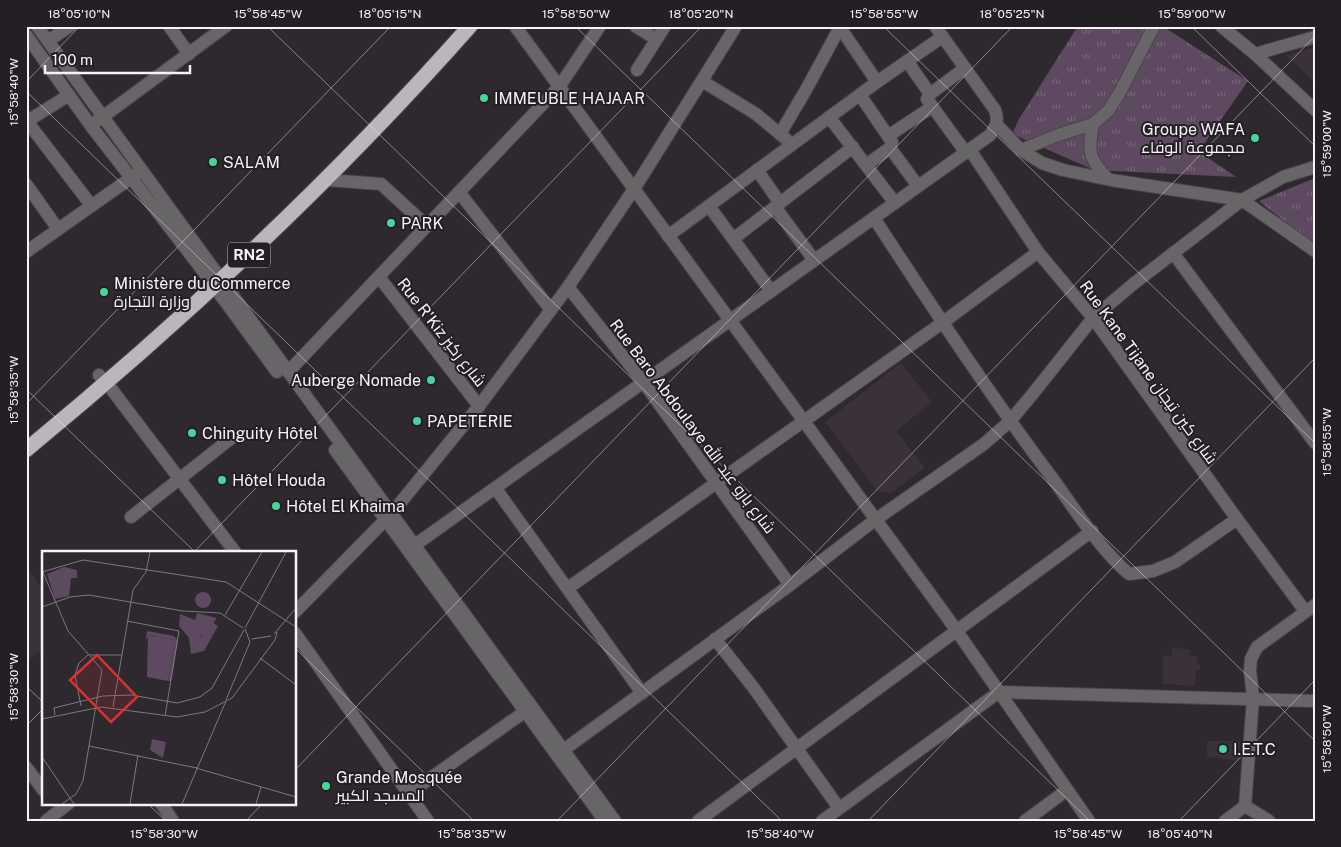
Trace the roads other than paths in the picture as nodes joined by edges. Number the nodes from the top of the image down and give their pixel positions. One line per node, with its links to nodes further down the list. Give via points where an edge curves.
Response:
1 (37, 26): 19 (street)
2 (70, 26): 19 (street)
3 (169, 26): 20 (street)
4 (226, 26): 20 (street)
5 (458, 26): 70 (highway, RN2, via 386,107)
6 (470, 26): 49 (highway, RN2)
7 (515, 26): 27 (street)
8 (600, 26): 27 (street)
9 (635, 26): 18 (street)
10 (665, 26): 18 (street)
11 (736, 26): 25 (street)
12 (839, 26): 26 (street); 38 (street)
13 (1154, 26): 35 (street, via 1109,110)
14 (1221, 26): 21 (street)
15 (938, 32): 22 (street); 23 (street)
16 (27, 36): 28 (street)
17 (1315, 37): 21 (street)
18 (656, 40): 24 (street)
19 (48, 41): 32 (street)
20 (189, 54): 32 (street)
21 (1255, 54): 31 (street)
22 (907, 61): 26 (street); 30 (street, Rue Kane Tijane شارع كين تيجان)
23 (965, 68): 30 (street); 36 (street, via 995,110)
24 (637, 70)
25 (702, 81): 38 (street, via 756,114); 52 (street)
26 (876, 82): 29 (street)
27 (560, 87): 52 (street); 53 (street)
28 (69, 95): 34 (street); 37 (street)
29 (860, 95): 33 (street); 39 (street)
30 (931, 100): 39 (street); 43 (street, Rue Kane Tijane شارع كين تيجان)
31 (1315, 110)
32 (103, 117): 37 (street); 47 (street)
33 (829, 117): 40 (street); 41 (street)
34 (27, 121): 56 (street)
35 (1093, 124): 42 (street); 48 (street, via 1092,155 1095,165)
36 (997, 125): 42 (street); 43 (street, via 990,135)
37 (91, 126): 47 (street)
38 (780, 134): 40 (street)
39 (889, 142): 44 (street); 51 (street)
40 (791, 144): 46 (street)
41 (852, 147): 44 (street); 57 (street)
42 (1021, 150): 48 (street, via 1042,163)
43 (968, 152): 51 (street); 66 (street, Rue Kane Tijane شارع كين تيجان)
44 (866, 165): 55 (street)
45 (1315, 168): 54 (street, via 1283,177)
46 (757, 170): 57 (street); 58 (street)
47 (137, 174): 56 (street); 70 (street)
48 (1108, 179): 54 (street)
49 (327, 180): 60 (street, via 381,184); 70 (highway, RN2)
50 (26, 184): 61 (street)
51 (918, 186): 55 (street)
52 (634, 189): 62 (street); 71 (street)
53 (459, 192): 60 (street); 73 (street)
54 (1242, 200): 65 (street); 67 (street)
55 (895, 203): 59 (street)
56 (91, 205): 61 (street)
57 (778, 205): 63 (street); 68 (street)
58 (709, 206): 62 (street); 63 (street)
59 (874, 218): 68 (street); 76 (street)
60 (427, 226): 69 (street)
61 (58, 229): 64 (street)
62 (668, 236): 75 (street)
63 (734, 239): 72 (street)
64 (27, 250)
65 (1315, 251)
66 (1038, 252): 74 (street, Rue Kane Tijane شارع كين تيجان); 76 (street)
67 (1173, 253): 74 (street); 85 (street)
68 (814, 260): 72 (street)
69 (379, 277): 77 (street); 80 (street, Rue R'Kiz شارع ركيز)
70 (216, 280): 77 (street); 78 (highway, RN2); 90 (street)
71 (568, 288): 73 (street); 79 (street, Rue Baro Abdoulaye شارع بارو عبد الله)
72 (771, 290): 75 (street)
73 (551, 310): 80 (street)
74 (1092, 318): 82 (street); 92 (street, Rue Kane Tijane شارع كين تيجان)
75 (731, 321): 79 (street); 81 (street)
76 (942, 323): 81 (street); 82 (street)
77 (288, 372): 90 (street)
78 (103, 379): 84 (highway, RN2); 86 (highway, RN2); 87 (street)
79 (644, 383): 88 (street, Rue Baro Abdoulaye شارع بارو عبد الله); 89 (street)
80 (479, 406): 90 (street)
81 (804, 421): 88 (street); 93 (street)
82 (1010, 421): 93 (street, via 984,444); 94 (street)
83 (234, 436): 87 (street)
84 (26, 437)
85 (1315, 443)
86 (26, 450)
87 (180, 479): 91 (street); 96 (street)
88 (716, 484): 97 (street, Rue Baro Abdoulaye شارع بارو عبد الله); 98 (street)
89 (496, 488): 95 (street); 98 (street)
90 (389, 516): 95 (street); 100 (street)
91 (131, 517)
92 (1237, 519): 94 (street, via 1175,562 1153,571 1129,574); 99 (street, Rue Kane Tijane شارع كين تيجان)
93 (876, 520): 97 (street); 101 (street)
94 (1092, 531): 101 (street)
95 (411, 548): 108 (street)
96 (234, 551)
97 (790, 585): 103 (street)
98 (568, 588): 105 (street)
99 (1310, 608): 106 (street, via 1257,647 1250,670)
100 (296, 611)
101 (957, 631): 104 (street); 109 (street)
102 (296, 634): 114 (street)
103 (715, 640): 105 (street); 109 (street)
104 (999, 692): 106 (street); 113 (street); 118 (street)
105 (642, 693): 110 (street)
106 (1253, 698): 107 (street); 117 (street)
107 (1315, 701)
108 (528, 709): 110 (street); 114 (street)
109 (796, 748): 118 (street); 124 (street)
110 (560, 753): 122 (street); 123 (street)
111 (26, 767): 112 (street)
112 (42, 788)
113 (1067, 790): 126 (street); 127 (street)
114 (408, 794): 120 (street)
115 (68, 804): 119 (street)
116 (162, 804): 121 (street)
117 (1245, 806): 128 (street); 129 (street)
118 (839, 808): 125 (street)
119 (52, 815)
120 (427, 820)
121 (173, 821)
122 (604, 821)
123 (615, 821)
124 (698, 821)
125 (822, 821)
126 (1025, 821)
127 (1089, 821)
128 (1225, 821)
129 (1269, 821)

